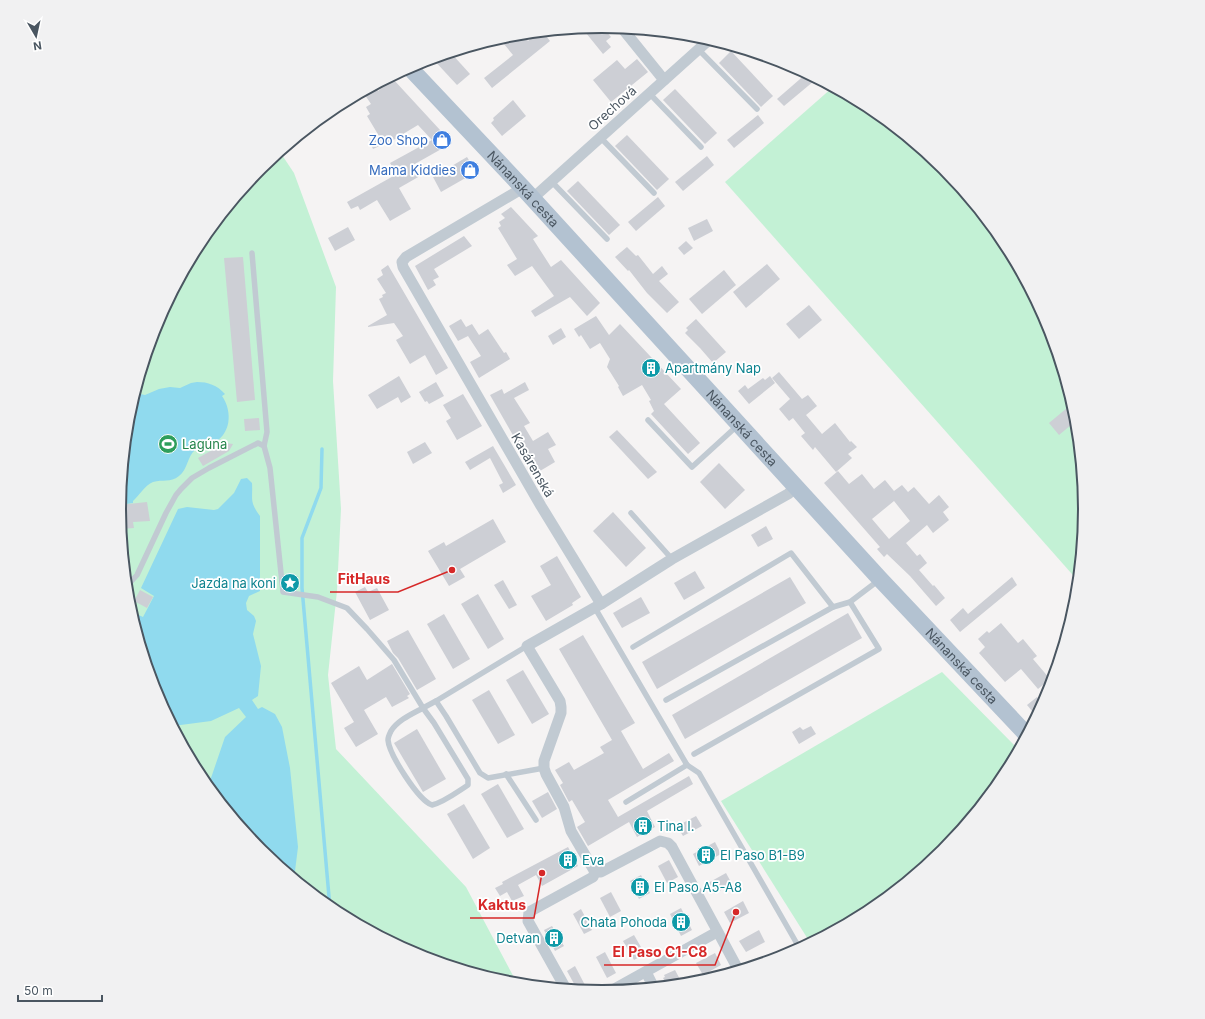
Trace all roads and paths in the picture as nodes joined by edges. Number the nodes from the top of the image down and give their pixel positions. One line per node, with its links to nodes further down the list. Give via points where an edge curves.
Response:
1 (627, 34): 5 (street)
2 (705, 44): 3 (street, Orechová)
3 (699, 50): 5 (street, Orechová); 7 (lane)
4 (414, 72): 11 (main road, Nánanská cesta)
5 (664, 80): 6 (street, Orechová)
6 (649, 93): 8 (street, Orechová); 9 (lane)
7 (757, 109)
8 (600, 138): 10 (street, Orechová); 12 (lane)
9 (701, 147)
10 (551, 181): 11 (street, Orechová); 13 (lane)
11 (528, 193): 16 (main road, Nánanská cesta); 24 (street, Kasárenská, via 406,257 402,262)
12 (654, 193)
13 (607, 239)
14 (252, 253): 17 (lane, via 266,432)
15 (648, 420): 16 (lane, via 692,467)
16 (738, 424): 18 (main road, Nánanská cesta)
17 (264, 446): 22 (lane, via 258,443 237,453 192,478 181,489 166,513 137,575); 30 (lane, via 270,468 283,592 318,597 347,608 394,660)
18 (796, 487): 20 (street, via 788,494); 21 (main road, Nánanská cesta)
19 (631, 513): 20 (lane)
20 (672, 559): 24 (street)
21 (880, 579): 23 (lane); 31 (main road, Nánanská cesta)
22 (131, 581)
23 (850, 602): 25 (lane); 32 (lane, via 879,649)
24 (598, 606): 26 (street); 33 (lane)
25 (833, 607): 27 (lane, via 791,553); 28 (lane)
26 (527, 646): 29 (lane); 34 (street, via 560,701 561,707)
27 (633, 647)
28 (666, 700)
29 (436, 701): 30 (lane); 35 (lane, via 480,772 488,778)
30 (423, 708): 30 (lane, via 468,780 468,785 432,805 408,782 388,740 390,732 402,720)
31 (1024, 732)
32 (694, 754)
33 (687, 766): 36 (lane); 40 (lane, via 699,773)
34 (544, 768): 35 (lane); 38 (street, via 564,807 571,831)
35 (506, 774): 37 (lane)
36 (626, 802)
37 (536, 820)
38 (595, 872): 39 (street, via 601,872 660,841 668,843); 44 (street, via 592,877 529,912 528,921)
39 (717, 932): 41 (street); 42 (street)
40 (797, 944)
41 (737, 967)
42 (646, 972): 43 (street); 45 (street)
43 (652, 983)
44 (563, 984)
45 (620, 985)

